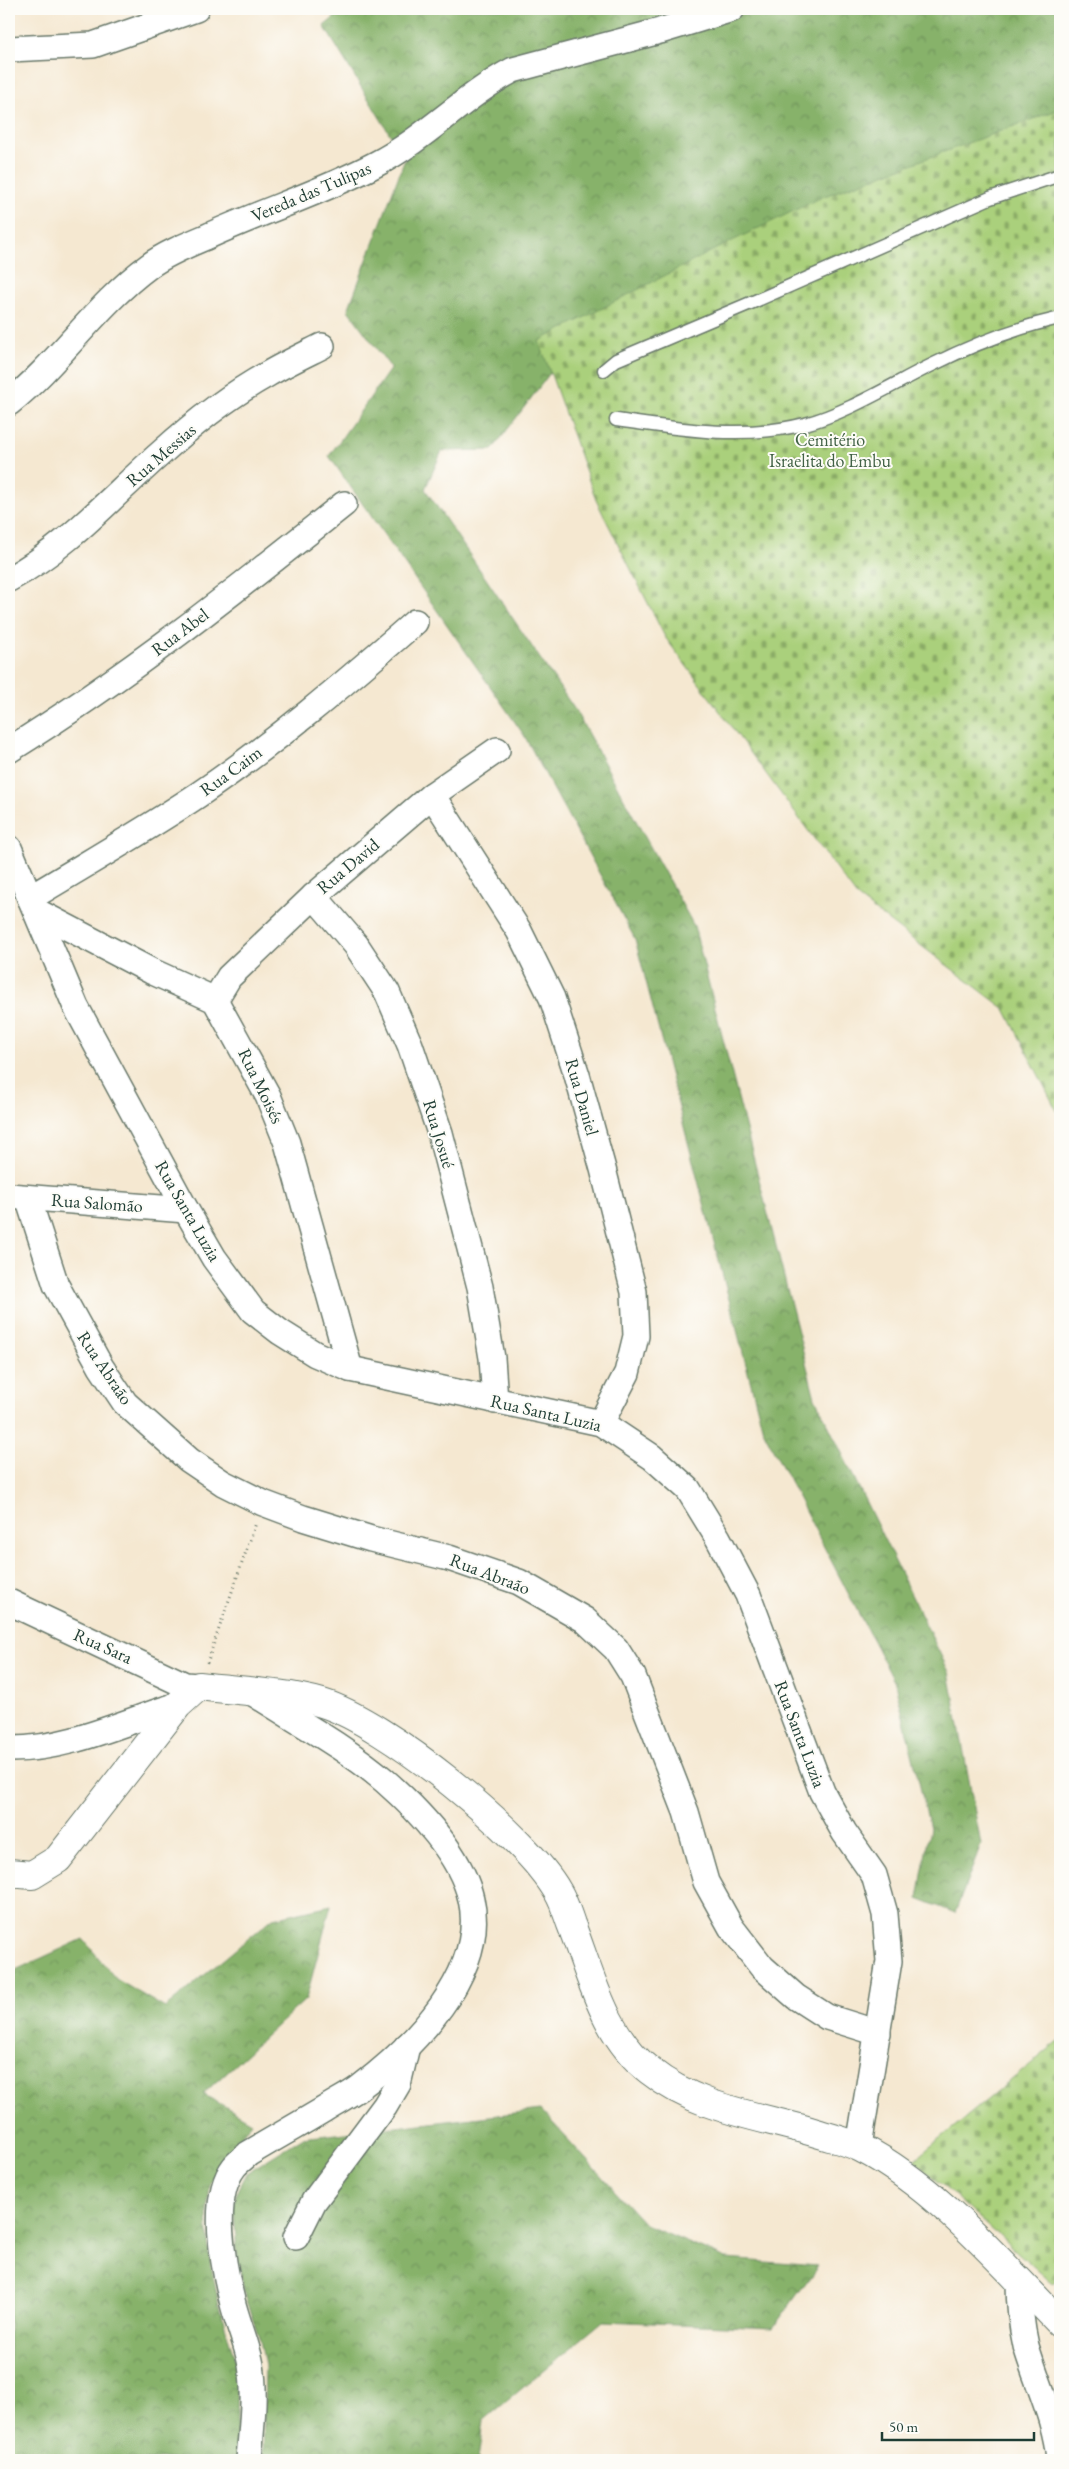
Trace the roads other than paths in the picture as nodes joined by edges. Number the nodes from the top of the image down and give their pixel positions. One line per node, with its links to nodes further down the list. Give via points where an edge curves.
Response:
1 (196, 9): 3 (street, via 93,45)
2 (732, 9): 8 (street, Vereda das Tulipas, via 513,70 491,82 379,163 329,188 243,220 150,265 116,293)
3 (9, 49)
4 (1060, 175): 7 (lane, via 990,198 616,360)
5 (1060, 318): 9 (lane, via 994,336 879,393 805,424 709,433)
6 (322, 346): 11 (street, Rua Messias, via 267,374 219,406 162,452 78,529 26,570)
7 (604, 370)
8 (9, 404)
9 (616, 420)
10 (344, 504): 13 (street, Rua Abel, via 122,676)
11 (9, 579)
12 (415, 622): 18 (street, Rua Caim, via 321,703 237,767)
13 (9, 750)
14 (497, 750): 15 (street, Rua David)
15 (432, 795): 17 (street, Rua David); 24 (street, Rua Daniel, via 518,931 552,998 615,1214 634,1292 636,1336 627,1373)
16 (9, 848): 18 (street, Rua Santa Luzia)
17 (314, 896): 19 (street, Rua David, via 229,978); 23 (street, Rua Josué, via 356,945 387,992 410,1045 440,1133 480,1287 492,1358)
18 (33, 905): 19 (street, via 151,971); 21 (street, Rua Santa Luzia, via 76,1007)
19 (215, 1000): 22 (street, Rua Moisés, via 268,1096 287,1143)
20 (19, 1197): 21 (street, Rua Salomão); 31 (street, Rua Abraão, via 79,1330 125,1403 189,1460 223,1483 303,1518 486,1569 519,1582 585,1620 616,1649 633,1676 686,1812 706,1882 731,1927 762,1967 796,1997 827,2017)
21 (186, 1210): 22 (street, Rua Santa Luzia, via 214,1258 254,1311 314,1354)
22 (350, 1369): 23 (street, Rua Santa Luzia)
23 (495, 1401): 24 (street, Rua Santa Luzia)
24 (601, 1423): 31 (street, Rua Santa Luzia, via 652,1457 688,1488 748,1595 822,1792 844,1832 874,1875 885,1914 889,1961)
25 (9, 1602): 26 (street, Rua Sara, via 185,1685)
26 (199, 1686): 27 (main road); 28 (main road)
27 (250, 1691): 32 (street, via 345,1751 384,1780 417,1810 460,1870 471,1899 473,1929 465,1961 454,1987 435,2017); 33 (main road, via 323,1704 379,1730 478,1806 533,1857 558,1892 594,1990 622,2042 647,2069 670,2087 706,2104 792,2125)
28 (178, 1705): 29 (street, via 72,1740 32,1750); 30 (main road, via 58,1859 32,1875)
29 (9, 1749)
30 (9, 1874)
31 (878, 2032): 33 (street, Rua Santa Luzia)
32 (407, 2046): 34 (street, via 398,2084 355,2149 314,2200); 37 (street, via 358,2088 248,2154 234,2167 223,2189 220,2212 223,2253 232,2301 252,2368)
33 (859, 2146): 35 (main road, via 941,2205)
34 (296, 2237)
35 (1019, 2281): 36 (main road); 38 (street, via 1020,2316)
36 (1060, 2323)
37 (249, 2460)
38 (1059, 2460)

